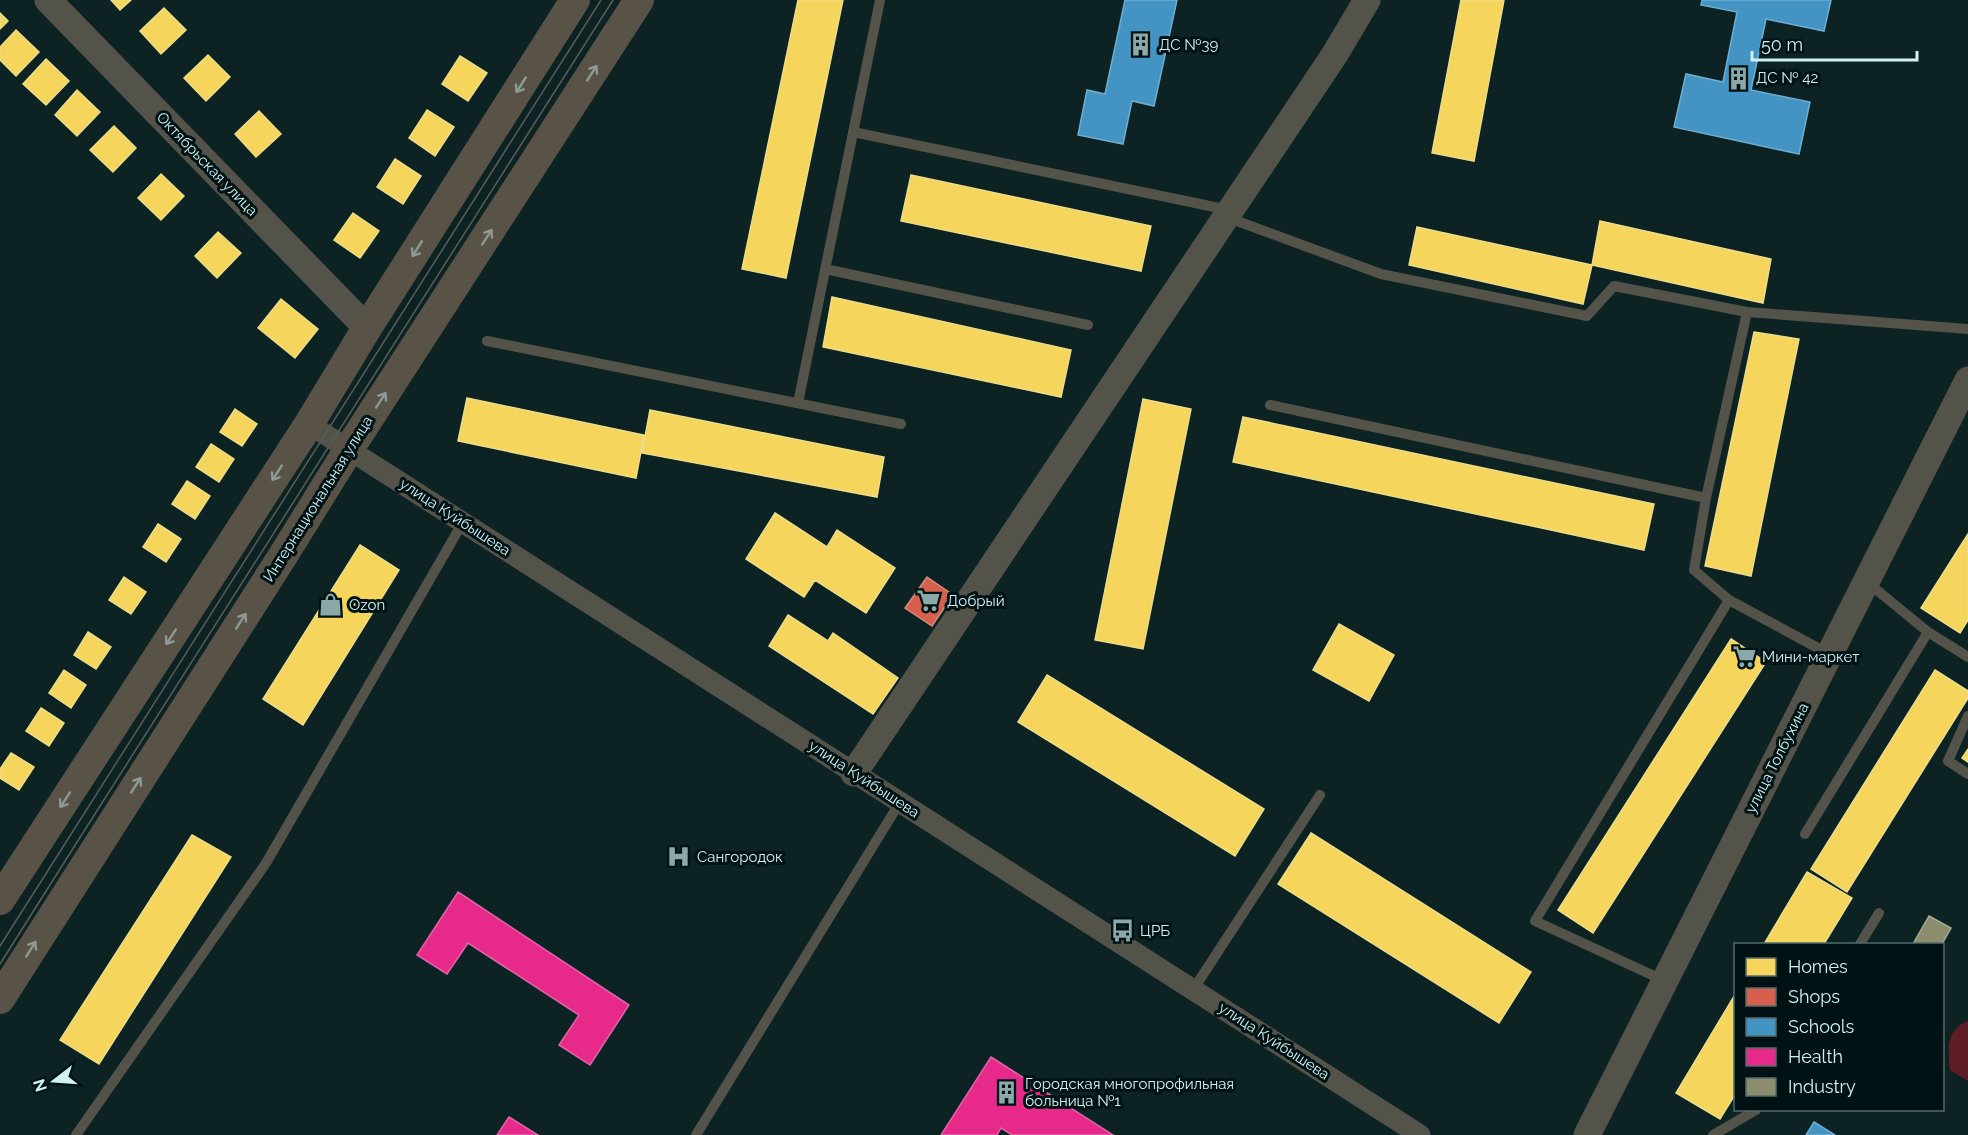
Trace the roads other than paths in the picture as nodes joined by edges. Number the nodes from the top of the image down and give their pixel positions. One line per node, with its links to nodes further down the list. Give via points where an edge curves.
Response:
1 (48, 0): 11 (street, Октябрьская улица)
2 (575, 0): 11 (main road, one-way to 11)
3 (639, 0): 19 (main road, Интернациональная улица, one-way to 3)
4 (880, 0): 6 (lane)
5 (1367, 0): 7 (street)
6 (853, 132): 7 (lane); 8 (lane)
7 (1228, 214): 9 (lane, via 1381,274 1587,316 1614,286); 28 (street)
8 (825, 268): 10 (lane); 15 (lane)
9 (1747, 312): 12 (lane); 20 (lane)
10 (1088, 325)
11 (367, 328): 17 (main road)
12 (1968, 329)
13 (487, 341): 15 (lane)
14 (1968, 380): 22 (street, улица Толбухина)
15 (798, 403): 18 (lane)
16 (1270, 405): 20 (lane)
17 (309, 424): 19 (street, улица Куйбышева); 33 (main road, one-way to 33)
18 (901, 424)
19 (349, 449): 21 (street, улица Куйбышева); 38 (main road, Интернациональная улица, one-way to 19)
20 (1706, 498): 23 (lane, via 1694,570)
21 (463, 522): 28 (street, улица Куйбышева); 40 (lane, via 266,863)
22 (1866, 582): 24 (lane); 25 (street, улица Толбухина)
23 (1729, 600): 25 (lane); 36 (lane, via 1535,921)
24 (1928, 632): 26 (lane); 32 (lane)
25 (1830, 654): 36 (street, улица Толбухина)
26 (1967, 654)
27 (1968, 716): 29 (lane, via 1948,761)
28 (854, 773): 31 (street, улица Куйбышева)
29 (1968, 774)
30 (1320, 795): 37 (lane)
31 (900, 802): 37 (street, улица Куйбышева); 41 (lane)
32 (1805, 834)
33 (0, 900)
34 (1879, 913): 35 (lane)
35 (1861, 943)
36 (1665, 981): 43 (street, улица Толбухина)
37 (1193, 990): 42 (street, улица Куйбышева)
38 (0, 999)
39 (1754, 1111): 44 (lane)
40 (76, 1135)
41 (696, 1135)
42 (1420, 1135)
43 (1587, 1135)
44 (1713, 1135)

